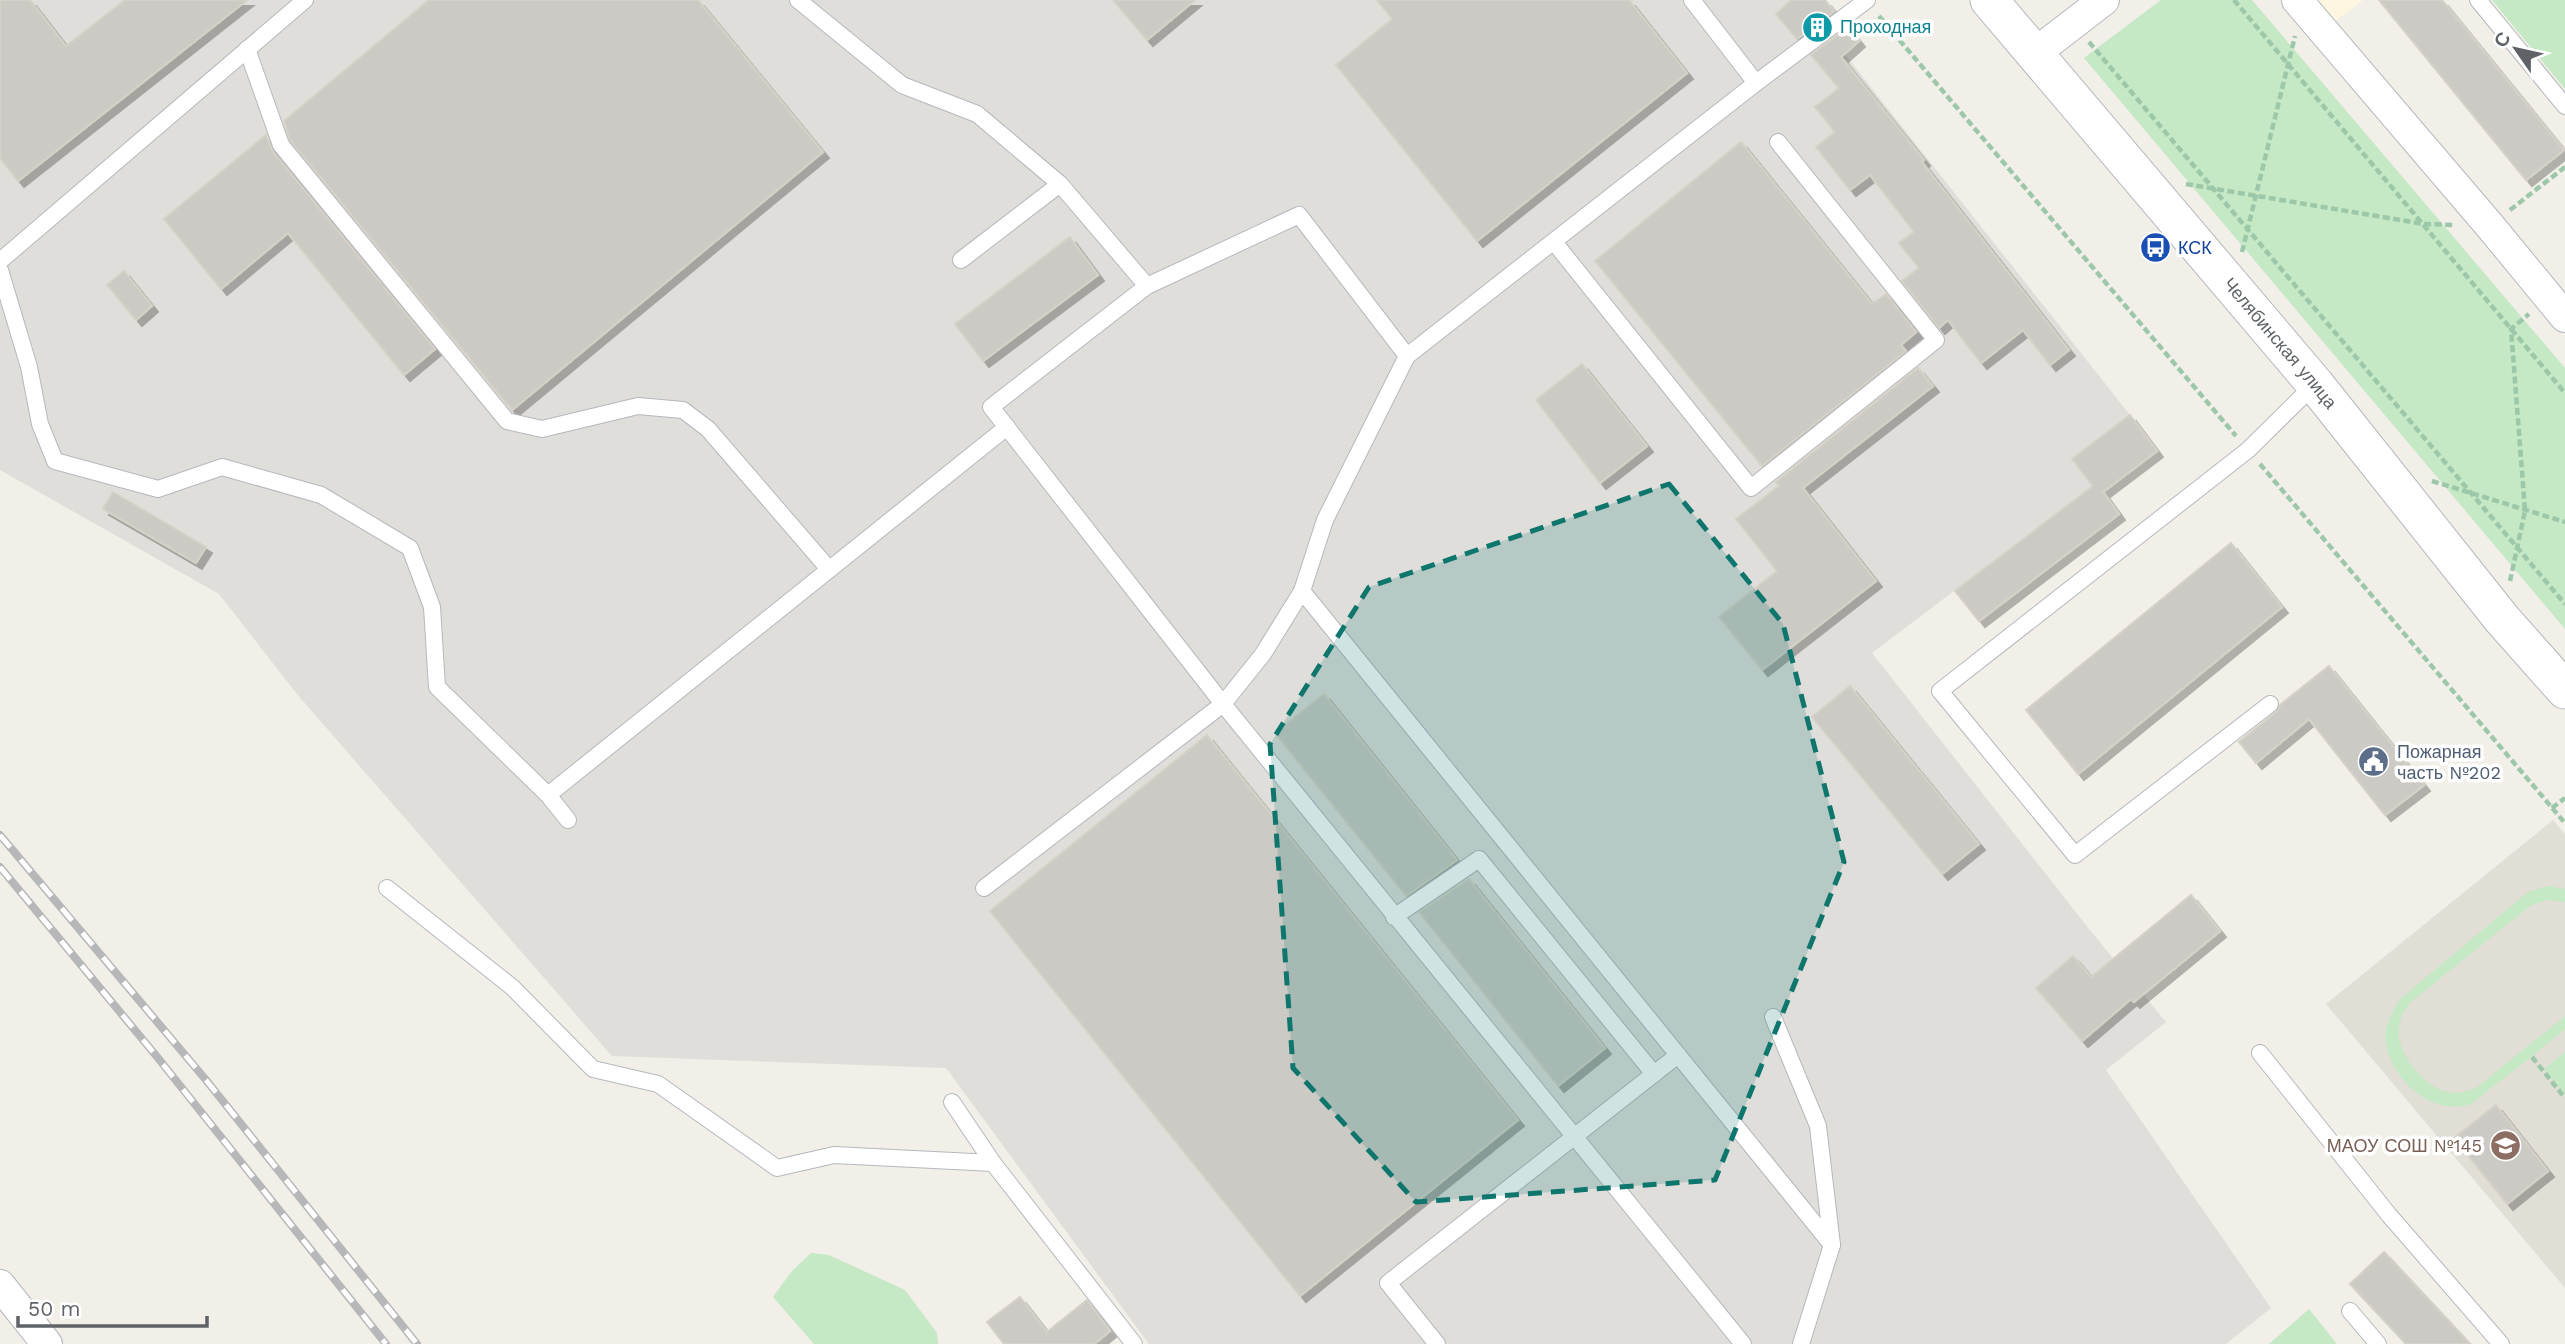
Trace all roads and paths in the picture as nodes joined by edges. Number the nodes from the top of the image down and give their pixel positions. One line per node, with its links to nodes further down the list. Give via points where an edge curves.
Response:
1 (305, 0): 13 (lane)
2 (798, 0): 21 (lane, via 902,85 977,114)
3 (1692, 0): 16 (lane)
4 (1867, 0): 16 (lane); 39 (path)
5 (1989, 0): 14 (street, Челябинская улица)
6 (2007, 0): 14 (lane)
7 (2104, 0): 11 (street)
8 (2234, 0): 15 (path)
9 (2297, 0): 25 (street)
10 (2478, 0): 17 (lane)
11 (2073, 23): 14 (street); 22 (path)
12 (2291, 47): 15 (path)
13 (247, 49): 29 (lane); 45 (lane, via 282,145 507,421 542,429 638,406 683,410 708,429)
14 (2034, 54): 20 (street, Челябинская улица)
15 (2287, 63): 23 (path); 24 (path)
16 (1756, 83): 27 (lane)
17 (2565, 106)
18 (1778, 142): 27 (lane, via 1936,340 1751,488)
19 (2565, 167): 25 (path)
20 (2138, 173): 22 (path); 32 (street, Челябинская улица)
21 (1060, 184): 28 (lane); 31 (lane)
22 (2215, 191): 23 (path); 26 (path)
23 (2256, 197): 24 (path); 26 (path)
24 (2424, 224): 25 (path); 34 (path)
25 (2490, 226): 33 (street)
26 (2248, 230): 32 (path); 41 (path)
27 (1554, 242): 35 (lane)
28 (961, 260)
29 (0, 261)
30 (0, 270): 51 (lane, via 29,367 40,425 55,461 158,489 222,467 321,495 410,548 432,607 437,687)
31 (1147, 286): 35 (lane, via 1298,215); 38 (lane, via 991,407)
32 (2233, 287): 36 (street, Челябинская улица)
33 (2560, 300)
34 (2511, 329): 37 (path); 42 (path)
35 (1407, 356): 46 (lane, via 1325,520)
36 (2315, 384): 39 (lane); 48 (street, Челябинская улица, via 2502,619)
37 (2565, 393)
38 (1007, 427): 45 (lane); 49 (lane)
39 (2248, 450): 50 (lane, via 1940,691 2075,855); 53 (path)
40 (2426, 479): 41 (path)
41 (2473, 495): 42 (path); 44 (path)
42 (2525, 510): 43 (path); 44 (path)
43 (2565, 523)
44 (2517, 548): 47 (path)
45 (828, 568): 51 (lane)
46 (1302, 591): 49 (lane, via 1263,654); 61 (lane)
47 (2565, 604)
48 (2565, 690)
49 (1223, 704): 57 (lane); 58 (lane)
50 (2270, 704)
51 (548, 795): 54 (lane)
52 (2565, 798): 53 (path)
53 (2552, 808): 55 (path)
54 (568, 820)
55 (2565, 823)
56 (387, 888): 67 (lane, via 512,987 593,1069 658,1084 777,1168 834,1155)
57 (984, 888)
58 (1394, 917): 63 (lane, via 1479,859); 66 (lane)
59 (1773, 1017): 68 (lane, via 1818,1126)
60 (2260, 1053): 77 (lane, via 2389,1215)
61 (1678, 1055): 63 (lane); 68 (lane)
62 (2532, 1057): 64 (path)
63 (1654, 1074): 66 (lane)
64 (2565, 1098)
65 (952, 1102): 67 (lane)
66 (1575, 1138): 73 (lane, via 1388,1283); 74 (lane)
67 (993, 1163): 72 (lane)
68 (1832, 1245): 75 (lane)
69 (0, 1285): 71 (street)
70 (2350, 1311): 76 (lane)
71 (47, 1344)
72 (1134, 1344)
73 (1437, 1344)
74 (1743, 1344)
75 (1801, 1344)
76 (2378, 1344)
77 (2501, 1344)

